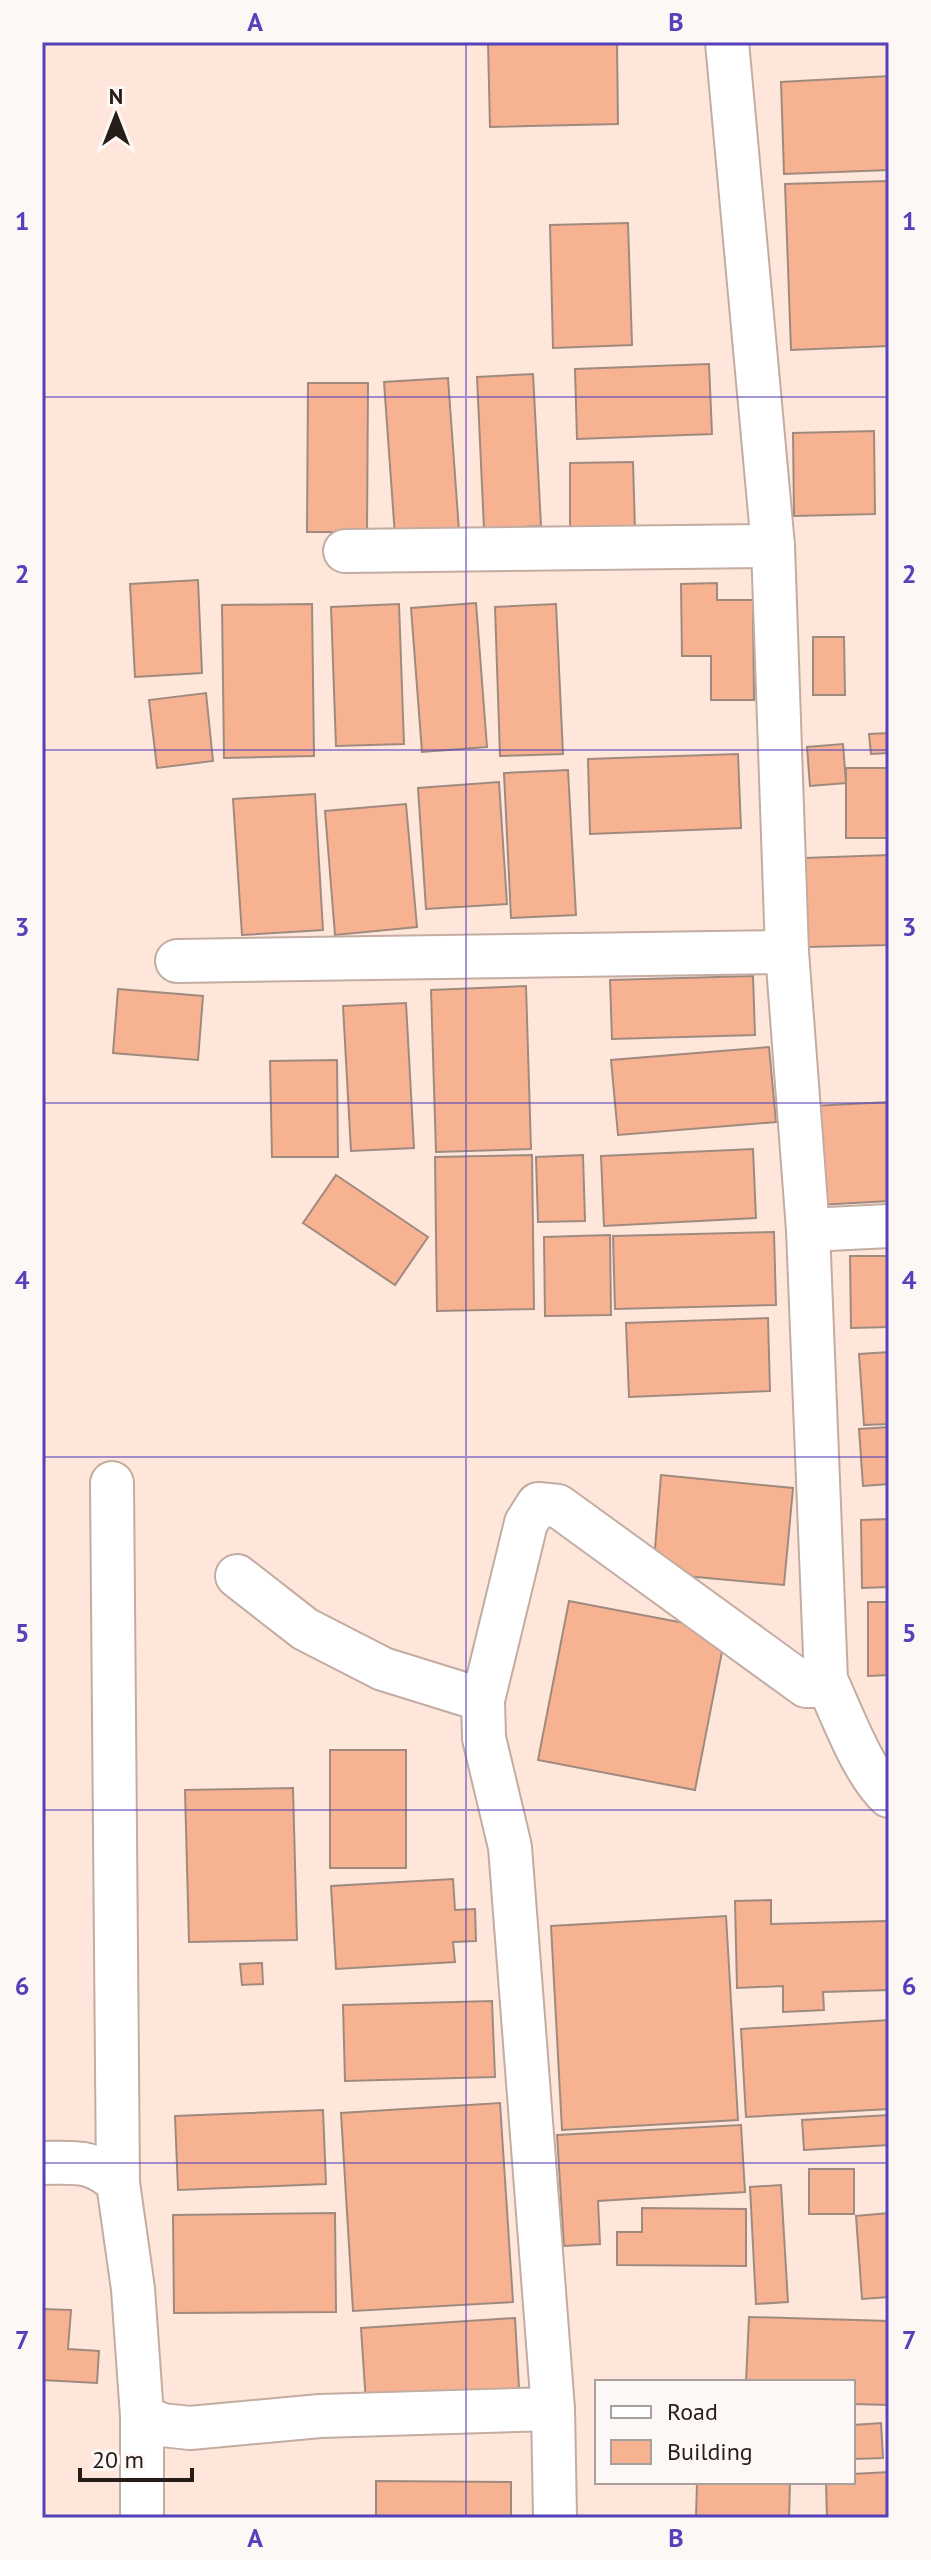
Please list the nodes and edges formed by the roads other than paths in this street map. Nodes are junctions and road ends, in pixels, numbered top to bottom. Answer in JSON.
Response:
{"nodes":[{"id":1,"x":727,"y":42,"type":"edge"},
{"id":2,"x":773,"y":546,"type":"junction"},
{"id":3,"x":345,"y":551,"type":"dead end"},
{"id":4,"x":787,"y":952,"type":"junction"},
{"id":5,"x":177,"y":961,"type":"dead end"},
{"id":6,"x":889,"y":1226,"type":"edge"},
{"id":7,"x":808,"y":1230,"type":"junction"},
{"id":8,"x":112,"y":1483,"type":"dead end"},
{"id":9,"x":237,"y":1576,"type":"dead end"},
{"id":10,"x":826,"y":1680,"type":"junction"},
{"id":11,"x":483,"y":1700,"type":"junction"},
{"id":12,"x":889,"y":1796,"type":"edge"},
{"id":13,"x":42,"y":2163,"type":"edge"},
{"id":14,"x":118,"y":2183,"type":"junction"},
{"id":15,"x":553,"y":2409,"type":"junction"},
{"id":16,"x":142,"y":2416,"type":"junction"},
{"id":17,"x":142,"y":2518,"type":"edge"},
{"id":18,"x":555,"y":2518,"type":"edge"}],
"edges":[{"from":1,"to":2,"type":"street"},
{"from":2,"to":3,"type":"street"},
{"from":2,"to":4,"type":"street"},
{"from":4,"to":5,"type":"street"},
{"from":4,"to":7,"type":"street"},
{"from":6,"to":7,"type":"street"},
{"from":7,"to":10,"type":"street"},
{"from":8,"to":14,"type":"street"},
{"from":9,"to":11,"type":"street"},
{"from":10,"to":11,"type":"street"},
{"from":10,"to":12,"type":"street"},
{"from":11,"to":15,"type":"street"},
{"from":13,"to":14,"type":"street"},
{"from":14,"to":16,"type":"street"},
{"from":15,"to":16,"type":"street"},
{"from":15,"to":18,"type":"street"},
{"from":16,"to":17,"type":"street"}]}
